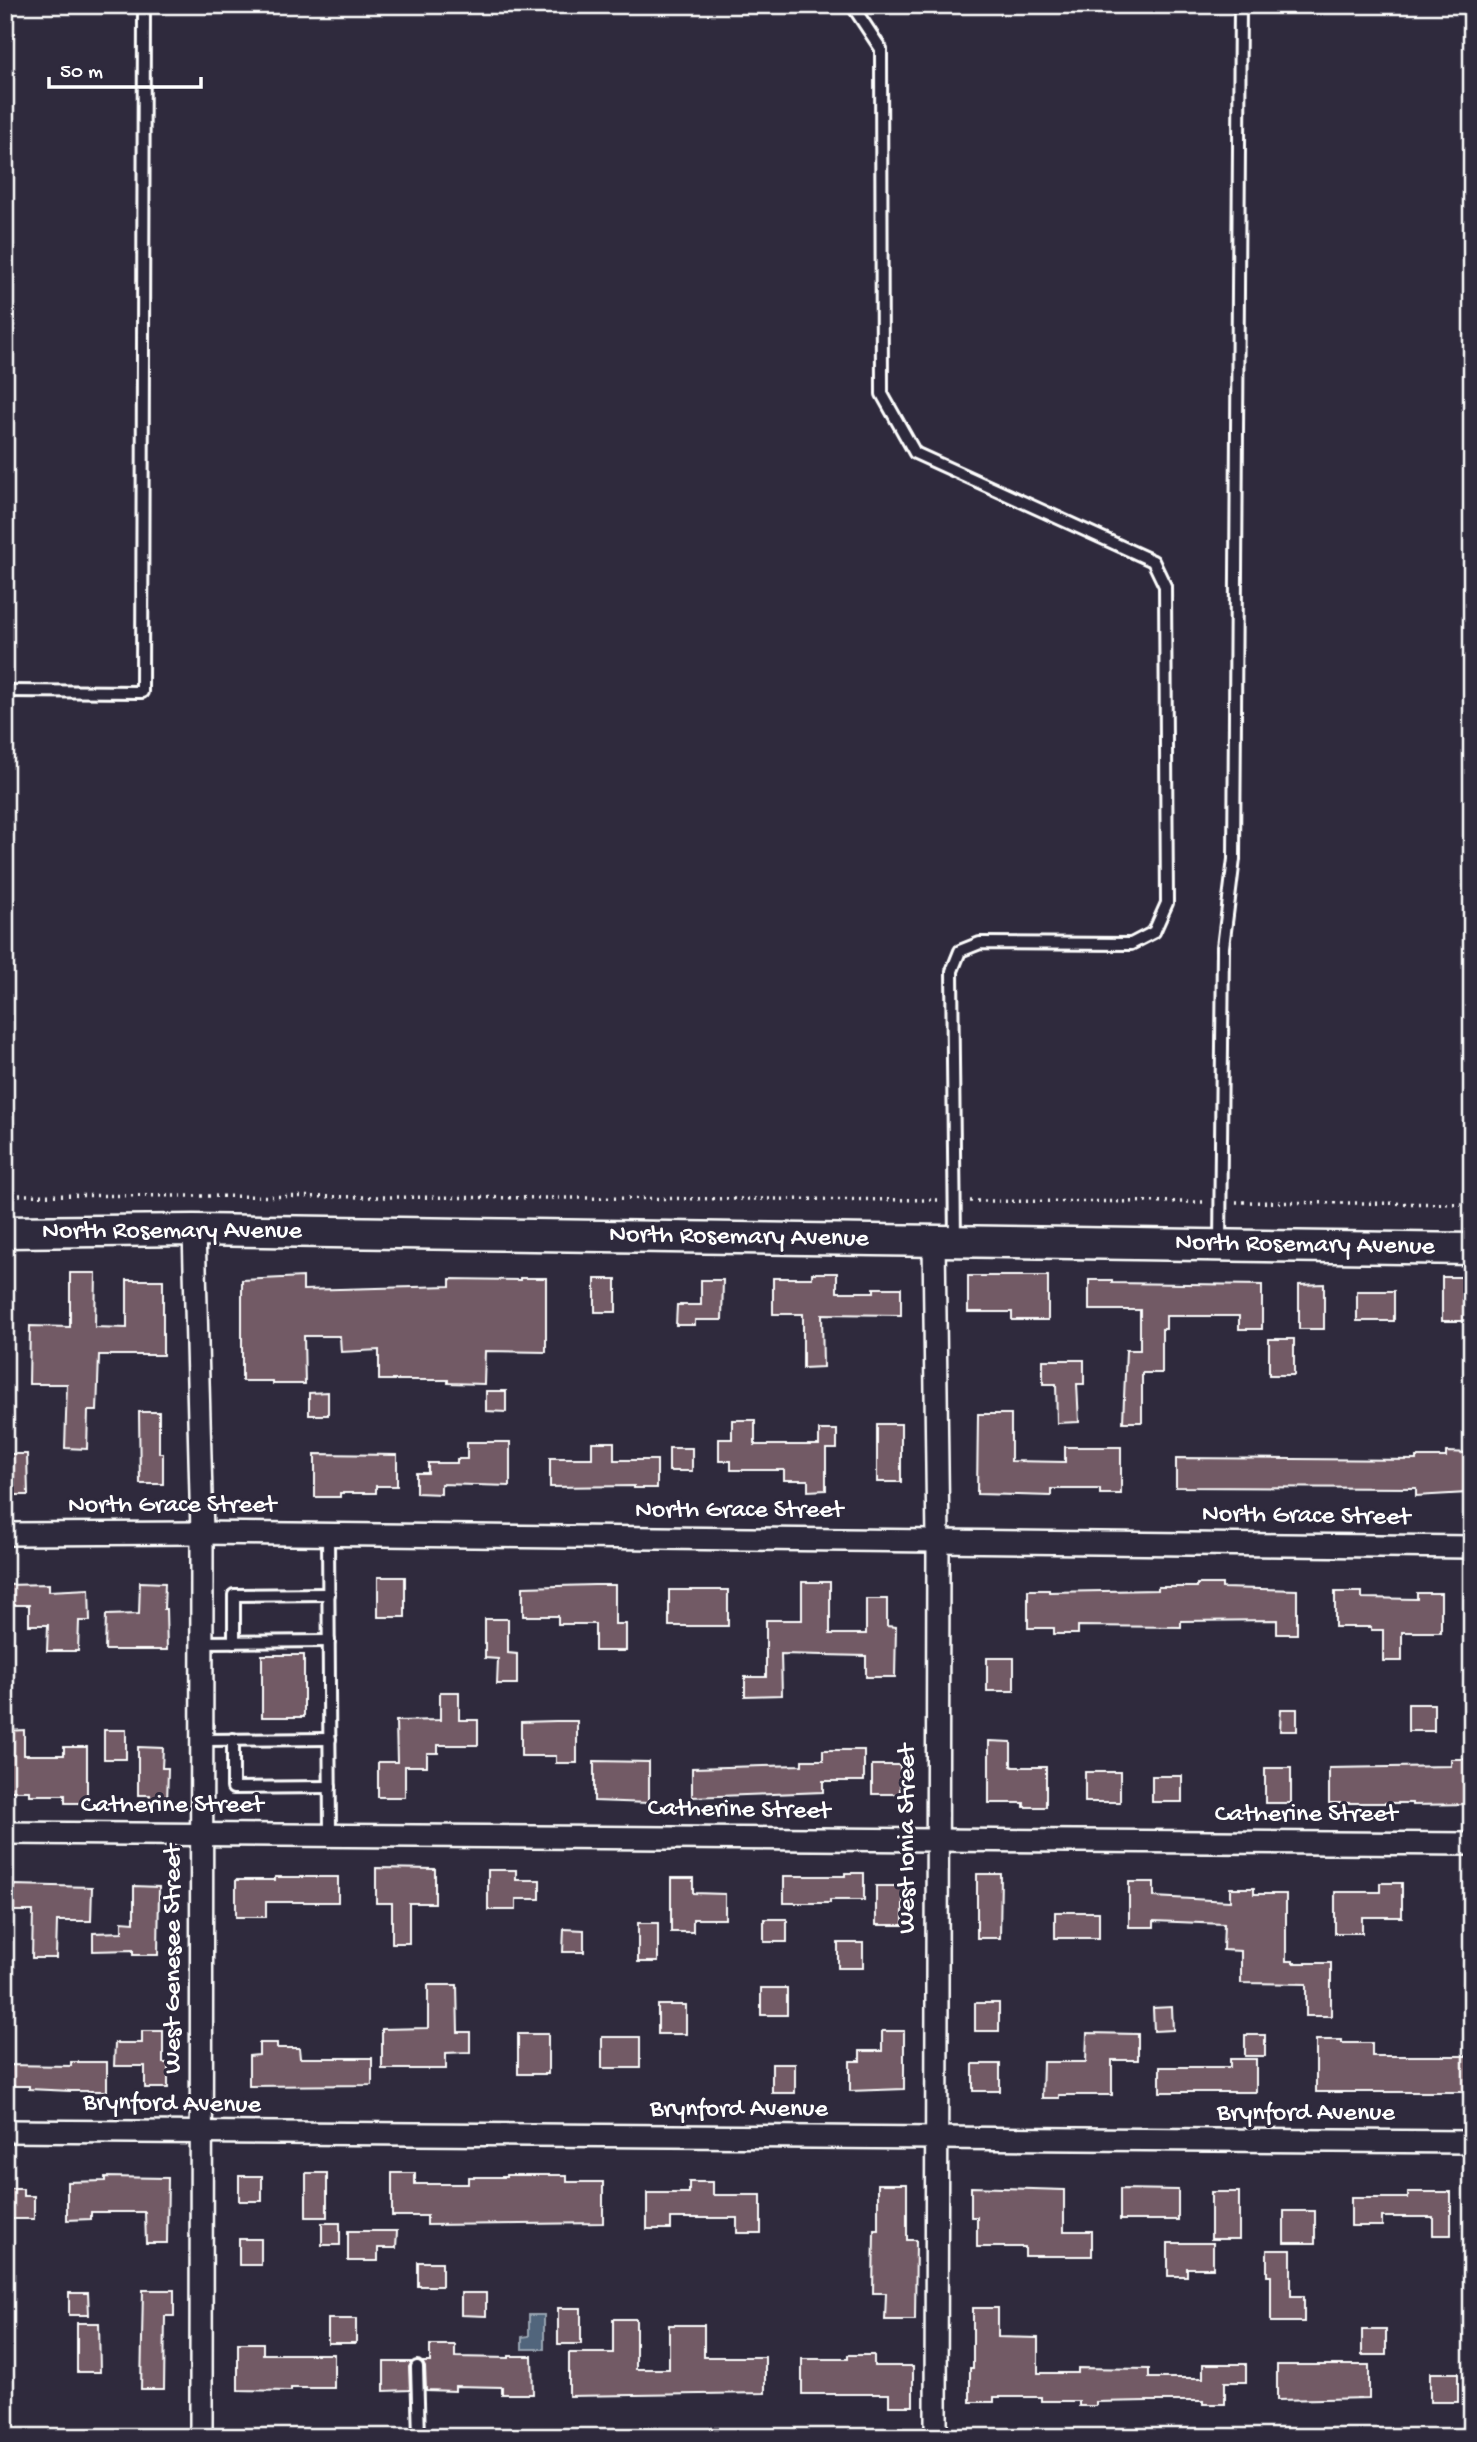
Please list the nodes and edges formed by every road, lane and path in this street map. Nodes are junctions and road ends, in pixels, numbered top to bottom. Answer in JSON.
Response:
{"nodes":[{"id":1,"x":144,"y":5,"type":"edge"},
{"id":2,"x":852,"y":5,"type":"edge"},
{"id":3,"x":1240,"y":5,"type":"edge"},
{"id":4,"x":5,"y":691,"type":"edge"},
{"id":5,"x":5,"y":1195,"type":"edge"},
{"id":6,"x":955,"y":1200,"type":"junction"},
{"id":7,"x":1221,"y":1202,"type":"junction"},
{"id":8,"x":1472,"y":1204,"type":"edge"},
{"id":9,"x":194,"y":1230,"type":"junction"},
{"id":10,"x":5,"y":1231,"type":"edge"},
{"id":11,"x":945,"y":1241,"type":"junction"},
{"id":12,"x":1220,"y":1244,"type":"junction"},
{"id":13,"x":1472,"y":1249,"type":"edge"},
{"id":14,"x":202,"y":1533,"type":"junction"},
{"id":15,"x":5,"y":1534,"type":"edge"},
{"id":16,"x":328,"y":1536,"type":"junction"},
{"id":17,"x":937,"y":1541,"type":"junction"},
{"id":18,"x":1472,"y":1547,"type":"edge"},
{"id":19,"x":329,"y":1594,"type":"junction"},
{"id":20,"x":202,"y":1642,"type":"junction"},
{"id":21,"x":234,"y":1642,"type":"junction"},
{"id":22,"x":329,"y":1642,"type":"junction"},
{"id":23,"x":233,"y":1739,"type":"junction"},
{"id":24,"x":330,"y":1739,"type":"junction"},
{"id":25,"x":202,"y":1740,"type":"junction"},
{"id":26,"x":330,"y":1787,"type":"junction"},
{"id":27,"x":5,"y":1833,"type":"edge"},
{"id":28,"x":330,"y":1834,"type":"junction"},
{"id":29,"x":202,"y":1835,"type":"junction"},
{"id":30,"x":936,"y":1841,"type":"junction"},
{"id":31,"x":1472,"y":1844,"type":"edge"},
{"id":32,"x":5,"y":2132,"type":"edge"},
{"id":33,"x":202,"y":2134,"type":"junction"},
{"id":34,"x":936,"y":2140,"type":"junction"},
{"id":35,"x":1472,"y":2143,"type":"edge"},
{"id":36,"x":418,"y":2367,"type":"dead end"},
{"id":37,"x":201,"y":2437,"type":"edge"},
{"id":38,"x":419,"y":2437,"type":"edge"},
{"id":39,"x":936,"y":2437,"type":"edge"}],
"edges":[{"from":1,"to":4,"type":"lane"},
{"from":2,"to":6,"type":"lane"},
{"from":3,"to":7,"type":"lane"},
{"from":5,"to":6,"type":"path"},
{"from":6,"to":7,"type":"path"},
{"from":6,"to":11,"type":"lane"},
{"from":7,"to":8,"type":"path"},
{"from":7,"to":12,"type":"lane"},
{"from":9,"to":10,"type":"street","name":"North Rosemary Avenue"},
{"from":9,"to":11,"type":"street","name":"North Rosemary Avenue"},
{"from":9,"to":14,"type":"street","name":"West Genesee Street"},
{"from":11,"to":12,"type":"street","name":"North Rosemary Avenue"},
{"from":11,"to":17,"type":"street","name":"West Ionia Street"},
{"from":12,"to":13,"type":"street","name":"North Rosemary Avenue"},
{"from":14,"to":15,"type":"street","name":"North Grace Street"},
{"from":14,"to":16,"type":"street","name":"North Grace Street"},
{"from":14,"to":20,"type":"street","name":"West Genesee Street"},
{"from":16,"to":17,"type":"street","name":"North Grace Street"},
{"from":16,"to":19,"type":"lane"},
{"from":17,"to":18,"type":"street","name":"North Grace Street"},
{"from":17,"to":30,"type":"street","name":"West Ionia Street"},
{"from":19,"to":21,"type":"lane"},
{"from":19,"to":22,"type":"lane"},
{"from":20,"to":21,"type":"lane"},
{"from":20,"to":25,"type":"street","name":"West Genesee Street"},
{"from":21,"to":22,"type":"lane"},
{"from":22,"to":24,"type":"lane"},
{"from":23,"to":24,"type":"lane"},
{"from":23,"to":25,"type":"lane"},
{"from":23,"to":26,"type":"lane"},
{"from":24,"to":26,"type":"lane"},
{"from":25,"to":29,"type":"street","name":"West Genesee Street"},
{"from":26,"to":28,"type":"lane"},
{"from":27,"to":29,"type":"street","name":"Catherine Street"},
{"from":28,"to":29,"type":"street","name":"Catherine Street"},
{"from":28,"to":30,"type":"street","name":"Catherine Street"},
{"from":29,"to":33,"type":"street","name":"West Genesee Street"},
{"from":30,"to":31,"type":"street","name":"Catherine Street"},
{"from":30,"to":34,"type":"street","name":"West Ionia Street"},
{"from":32,"to":33,"type":"street","name":"Brynford Avenue"},
{"from":33,"to":34,"type":"street","name":"Brynford Avenue"},
{"from":33,"to":37,"type":"street","name":"West Genesee Street"},
{"from":34,"to":35,"type":"street","name":"Brynford Avenue"},
{"from":34,"to":39,"type":"street","name":"West Ionia Street"},
{"from":36,"to":38,"type":"lane"}]}
